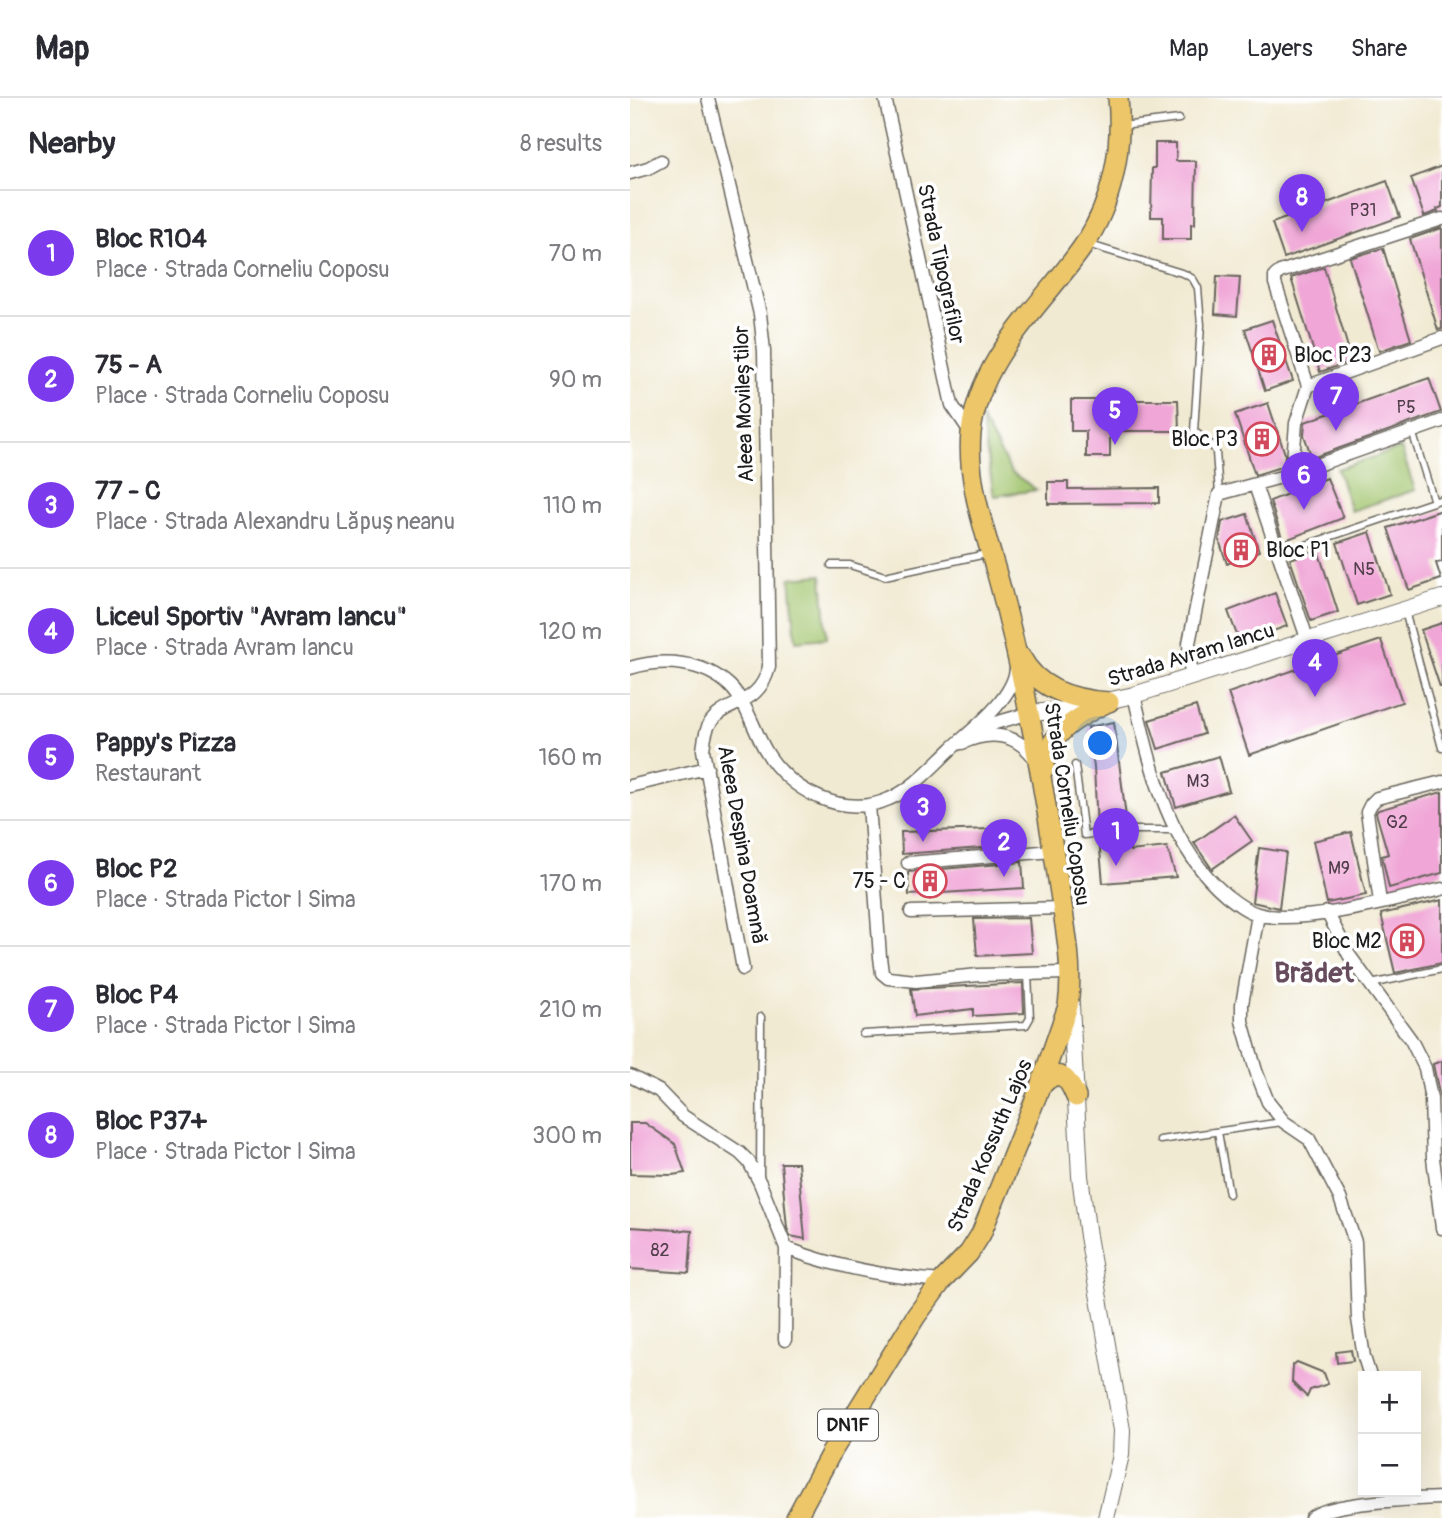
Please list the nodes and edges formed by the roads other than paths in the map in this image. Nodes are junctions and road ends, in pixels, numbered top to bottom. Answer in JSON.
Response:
{"nodes":[{"id":1,"x":708,"y":98,"type":"edge"},
{"id":2,"x":885,"y":98,"type":"edge"},
{"id":3,"x":1118,"y":98,"type":"edge"},
{"id":4,"x":1179,"y":119,"type":"dead end"},
{"id":5,"x":1121,"y":127,"type":"junction"},
{"id":6,"x":661,"y":161,"type":"dead end"},
{"id":7,"x":630,"y":173,"type":"edge"},
{"id":8,"x":1442,"y":219,"type":"edge"},
{"id":9,"x":1085,"y":244,"type":"junction"},
{"id":10,"x":1442,"y":338,"type":"edge"},
{"id":11,"x":1308,"y":386,"type":"junction"},
{"id":12,"x":1442,"y":421,"type":"edge"},
{"id":13,"x":1412,"y":431,"type":"junction"},
{"id":14,"x":971,"y":433,"type":"junction"},
{"id":15,"x":1292,"y":474,"type":"junction"},
{"id":16,"x":1255,"y":485,"type":"junction"},
{"id":17,"x":1219,"y":494,"type":"junction"},
{"id":18,"x":1442,"y":499,"type":"edge"},
{"id":19,"x":1434,"y":502,"type":"junction"},
{"id":20,"x":992,"y":553,"type":"junction"},
{"id":21,"x":1279,"y":554,"type":"junction"},
{"id":22,"x":831,"y":565,"type":"dead end"},
{"id":23,"x":1442,"y":598,"type":"edge"},
{"id":24,"x":1405,"y":610,"type":"junction"},
{"id":25,"x":1308,"y":641,"type":"junction"},
{"id":26,"x":1016,"y":646,"type":"junction"},
{"id":27,"x":630,"y":668,"type":"edge"},
{"id":28,"x":1191,"y":677,"type":"junction"},
{"id":29,"x":1134,"y":695,"type":"junction"},
{"id":30,"x":1108,"y":702,"type":"junction"},
{"id":31,"x":741,"y":703,"type":"junction"},
{"id":32,"x":1030,"y":713,"type":"junction"},
{"id":33,"x":952,"y":748,"type":"junction"},
{"id":34,"x":1442,"y":748,"type":"edge"},
{"id":35,"x":1074,"y":765,"type":"dead end"},
{"id":36,"x":707,"y":768,"type":"junction"},
{"id":37,"x":1043,"y":780,"type":"junction"},
{"id":38,"x":1442,"y":782,"type":"edge"},
{"id":39,"x":630,"y":786,"type":"edge"},
{"id":40,"x":869,"y":805,"type":"junction"},
{"id":41,"x":1176,"y":830,"type":"junction"},
{"id":42,"x":1053,"y":851,"type":"junction"},
{"id":43,"x":908,"y":863,"type":"dead end"},
{"id":44,"x":1442,"y":890,"type":"edge"},
{"id":45,"x":1380,"y":902,"type":"junction"},
{"id":46,"x":1062,"y":908,"type":"junction"},
{"id":47,"x":911,"y":912,"type":"dead end"},
{"id":48,"x":1327,"y":912,"type":"junction"},
{"id":49,"x":1258,"y":915,"type":"junction"},
{"id":50,"x":743,"y":969,"type":"dead end"},
{"id":51,"x":1442,"y":969,"type":"edge"},
{"id":52,"x":1028,"y":974,"type":"junction"},
{"id":53,"x":1070,"y":982,"type":"junction"},
{"id":54,"x":1371,"y":984,"type":"junction"},
{"id":55,"x":761,"y":1017,"type":"dead end"},
{"id":56,"x":863,"y":1034,"type":"dead end"},
{"id":57,"x":630,"y":1076,"type":"edge"},
{"id":58,"x":1040,"y":1087,"type":"junction"},
{"id":59,"x":1076,"y":1097,"type":"junction"},
{"id":60,"x":1284,"y":1122,"type":"junction"},
{"id":61,"x":1217,"y":1132,"type":"junction"},
{"id":62,"x":1160,"y":1140,"type":"dead end"},
{"id":63,"x":1437,"y":1157,"type":"edge"},
{"id":64,"x":760,"y":1182,"type":"junction"},
{"id":65,"x":1228,"y":1194,"type":"dead end"},
{"id":66,"x":1442,"y":1228,"type":"edge"},
{"id":67,"x":786,"y":1248,"type":"junction"},
{"id":68,"x":943,"y":1281,"type":"junction"},
{"id":69,"x":785,"y":1340,"type":"dead end"},
{"id":70,"x":1368,"y":1371,"type":"edge"},
{"id":71,"x":1386,"y":1497,"type":"edge"},
{"id":72,"x":1416,"y":1497,"type":"edge"},
{"id":73,"x":1442,"y":1498,"type":"edge"},
{"id":74,"x":796,"y":1518,"type":"edge"},
{"id":75,"x":1106,"y":1518,"type":"edge"},
{"id":76,"x":1311,"y":1518,"type":"edge"}],
"edges":[{"from":1,"to":31,"type":"street","name":"Aleea Movileștilor"},
{"from":2,"to":14,"type":"street","name":"Strada Tipografilor"},
{"from":3,"to":5,"type":"main road","name":"Strada Corneliu Coposu"},
{"from":4,"to":5,"type":"lane"},
{"from":5,"to":9,"type":"main road","name":"Strada Corneliu Coposu"},
{"from":6,"to":7,"type":"street"},
{"from":8,"to":11,"type":"street"},
{"from":9,"to":14,"type":"main road","name":"Strada Corneliu Coposu"},
{"from":9,"to":17,"type":"lane"},
{"from":10,"to":11,"type":"street"},
{"from":11,"to":15,"type":"street"},
{"from":12,"to":13,"type":"street"},
{"from":13,"to":15,"type":"street"},
{"from":13,"to":19,"type":"lane"},
{"from":14,"to":20,"type":"main road","name":"Strada Corneliu Coposu"},
{"from":15,"to":16,"type":"street"},
{"from":16,"to":17,"type":"street"},
{"from":16,"to":21,"type":"street"},
{"from":17,"to":28,"type":"street"},
{"from":18,"to":19,"type":"lane"},
{"from":19,"to":21,"type":"lane"},
{"from":20,"to":22,"type":"lane"},
{"from":20,"to":26,"type":"main road","name":"Strada Corneliu Coposu"},
{"from":21,"to":25,"type":"street"},
{"from":23,"to":24,"type":"street","name":"Strada Avram Iancu"},
{"from":24,"to":25,"type":"street","name":"Strada Avram Iancu"},
{"from":24,"to":34,"type":"lane"},
{"from":25,"to":28,"type":"street","name":"Strada Avram Iancu"},
{"from":26,"to":30,"type":"main road"},
{"from":26,"to":32,"type":"main road","name":"Strada Corneliu Coposu"},
{"from":26,"to":33,"type":"street"},
{"from":27,"to":31,"type":"street"},
{"from":28,"to":29,"type":"street","name":"Strada Avram Iancu"},
{"from":29,"to":30,"type":"street","name":"Strada Avram Iancu"},
{"from":29,"to":41,"type":"street"},
{"from":30,"to":32,"type":"street","name":"Strada Avram Iancu"},
{"from":30,"to":37,"type":"main road"},
{"from":31,"to":36,"type":"street","name":"Aleea Despina Doamnă"},
{"from":31,"to":40,"type":"street"},
{"from":32,"to":33,"type":"street"},
{"from":32,"to":37,"type":"main road","name":"Strada Corneliu Coposu"},
{"from":33,"to":37,"type":"street"},
{"from":33,"to":40,"type":"street"},
{"from":35,"to":41,"type":"lane"},
{"from":36,"to":39,"type":"street"},
{"from":36,"to":50,"type":"street","name":"Aleea Despina Doamnă"},
{"from":37,"to":42,"type":"main road","name":"Strada Corneliu Coposu"},
{"from":38,"to":45,"type":"street"},
{"from":40,"to":52,"type":"street"},
{"from":41,"to":49,"type":"street"},
{"from":42,"to":43,"type":"street"},
{"from":42,"to":46,"type":"main road","name":"Strada Corneliu Coposu"},
{"from":44,"to":45,"type":"street"},
{"from":45,"to":48,"type":"street"},
{"from":46,"to":47,"type":"street"},
{"from":46,"to":53,"type":"main road","name":"Strada Corneliu Coposu"},
{"from":48,"to":49,"type":"street"},
{"from":48,"to":54,"type":"street"},
{"from":49,"to":60,"type":"street"},
{"from":51,"to":54,"type":"lane"},
{"from":52,"to":53,"type":"street"},
{"from":52,"to":56,"type":"lane"},
{"from":53,"to":58,"type":"main road","name":"Strada Kossuth Lajos"},
{"from":53,"to":59,"type":"street","name":"Strada Corneliu Coposu"},
{"from":54,"to":63,"type":"street"},
{"from":55,"to":64,"type":"lane"},
{"from":57,"to":64,"type":"street"},
{"from":58,"to":59,"type":"main road"},
{"from":58,"to":68,"type":"main road","name":"Strada Kossuth Lajos"},
{"from":59,"to":75,"type":"street","name":"Strada Corneliu Coposu"},
{"from":60,"to":61,"type":"lane"},
{"from":60,"to":70,"type":"street"},
{"from":61,"to":62,"type":"lane"},
{"from":61,"to":65,"type":"lane"},
{"from":63,"to":66,"type":"street"},
{"from":64,"to":67,"type":"street"},
{"from":67,"to":68,"type":"street"},
{"from":67,"to":69,"type":"street"},
{"from":68,"to":74,"type":"main road","name":"Strada Kossuth Lajos","number":"DN1F"},
{"from":71,"to":76,"type":"street"},
{"from":72,"to":73,"type":"street"}]}
